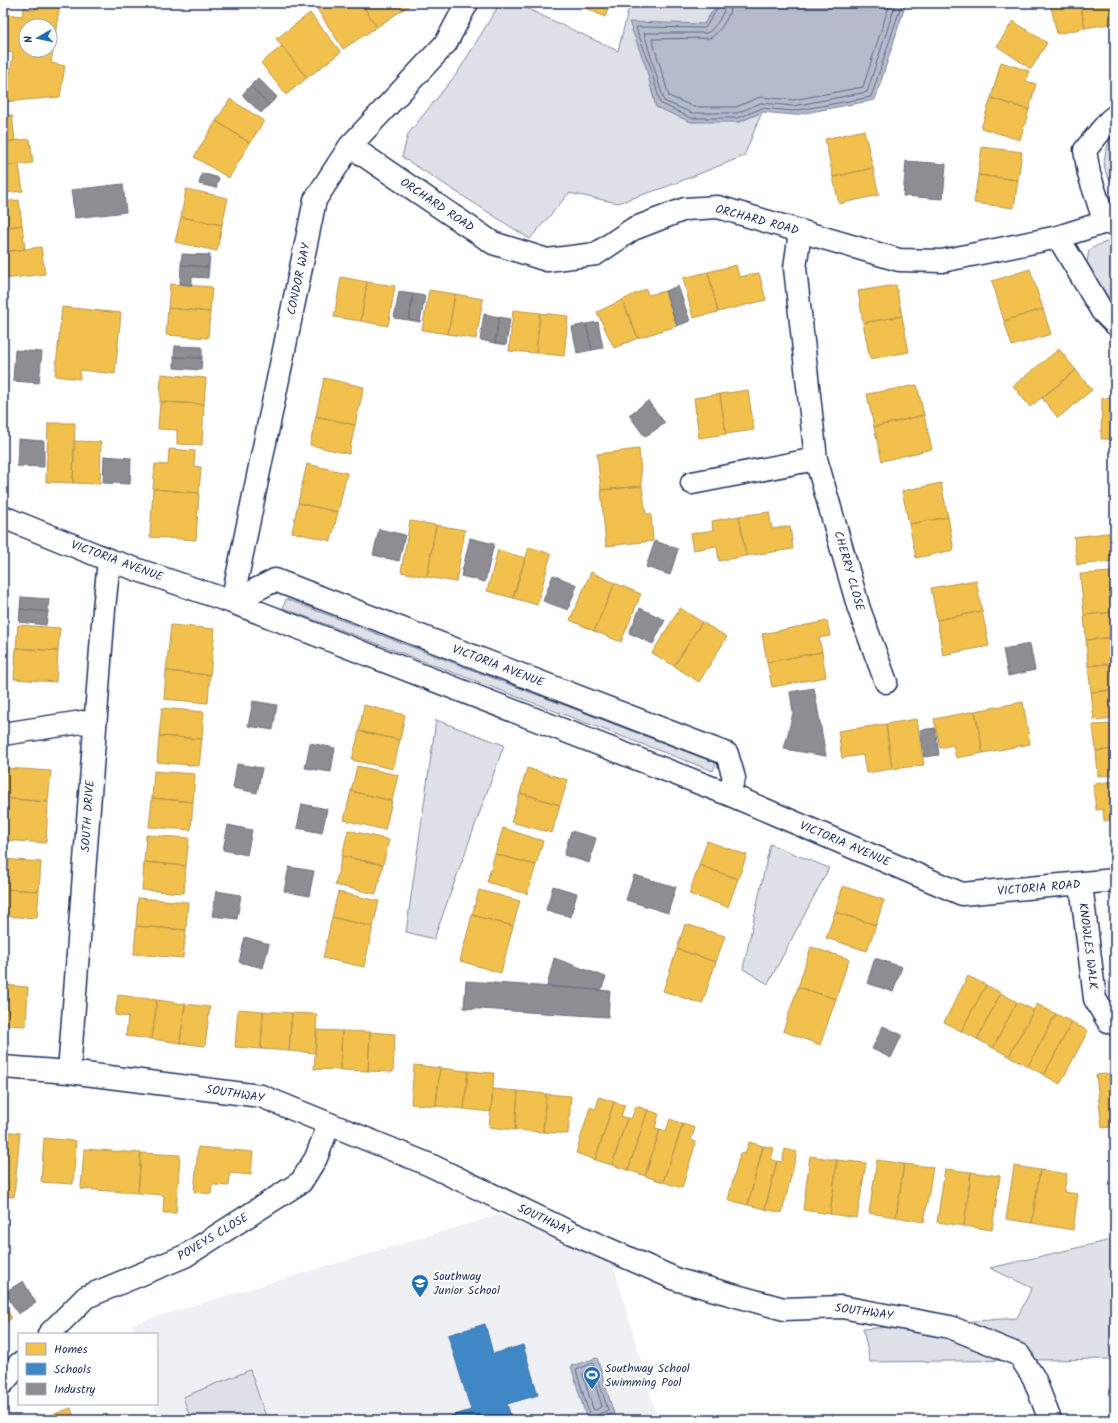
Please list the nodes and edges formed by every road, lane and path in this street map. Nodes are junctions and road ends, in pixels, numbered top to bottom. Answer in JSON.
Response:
{"nodes":[{"id":1,"x":467,"y":3,"type":"edge"},
{"id":2,"x":1115,"y":116,"type":"edge"},
{"id":3,"x":350,"y":146,"type":"junction"},
{"id":4,"x":1110,"y":221,"type":"edge"},
{"id":5,"x":800,"y":232,"type":"junction"},
{"id":6,"x":1058,"y":237,"type":"junction"},
{"id":7,"x":1115,"y":324,"type":"edge"},
{"id":8,"x":816,"y":459,"type":"junction"},
{"id":9,"x":692,"y":483,"type":"dead end"},
{"id":10,"x":3,"y":517,"type":"edge"},
{"id":11,"x":109,"y":560,"type":"junction"},
{"id":12,"x":232,"y":602,"type":"junction"},
{"id":13,"x":886,"y":682,"type":"dead end"},
{"id":14,"x":95,"y":724,"type":"junction"},
{"id":15,"x":3,"y":734,"type":"edge"},
{"id":16,"x":728,"y":794,"type":"junction"},
{"id":17,"x":1115,"y":880,"type":"edge"},
{"id":18,"x":1081,"y":884,"type":"junction"},
{"id":19,"x":962,"y":894,"type":"joint"},
{"id":20,"x":1115,"y":1024,"type":"edge"},
{"id":21,"x":3,"y":1067,"type":"edge"},
{"id":22,"x":69,"y":1072,"type":"junction"},
{"id":23,"x":329,"y":1124,"type":"junction"},
{"id":24,"x":50,"y":1333,"type":"edge"},
{"id":25,"x":18,"y":1365,"type":"edge"},
{"id":26,"x":3,"y":1383,"type":"edge"},
{"id":27,"x":1050,"y":1420,"type":"edge"}],
"edges":[{"from":1,"to":3,"type":"street","name":"CONDOR WAY"},
{"from":2,"to":4,"type":"street","name":"ORCHARD ROAD"},
{"from":3,"to":5,"type":"street","name":"ORCHARD ROAD"},
{"from":3,"to":12,"type":"street","name":"CONDOR WAY"},
{"from":4,"to":6,"type":"street","name":"ORCHARD ROAD"},
{"from":5,"to":6,"type":"street","name":"ORCHARD ROAD"},
{"from":5,"to":8,"type":"street","name":"CHERRY CLOSE"},
{"from":6,"to":7,"type":"street"},
{"from":8,"to":9,"type":"street"},
{"from":8,"to":13,"type":"street","name":"CHERRY CLOSE"},
{"from":10,"to":11,"type":"street","name":"VICTORIA AVENUE"},
{"from":11,"to":12,"type":"street","name":"VICTORIA AVENUE"},
{"from":11,"to":14,"type":"street","name":"SOUTH DRIVE"},
{"from":12,"to":16,"type":"street","name":"VICTORIA AVENUE"},
{"from":12,"to":16,"type":"street","name":"VICTORIA AVENUE"},
{"from":14,"to":15,"type":"street"},
{"from":14,"to":22,"type":"street","name":"SOUTH DRIVE"},
{"from":16,"to":19,"type":"street","name":"VICTORIA AVENUE"},
{"from":17,"to":18,"type":"street","name":"VICTORIA ROAD"},
{"from":18,"to":19,"type":"street","name":"VICTORIA ROAD"},
{"from":18,"to":20,"type":"street","name":"KNOWLES WALK"},
{"from":21,"to":22,"type":"street","name":"SOUTHWAY"},
{"from":22,"to":23,"type":"street","name":"SOUTHWAY"},
{"from":23,"to":24,"type":"street","name":"POVEYS CLOSE"},
{"from":23,"to":27,"type":"street","name":"SOUTHWAY"},
{"from":25,"to":26,"type":"street"}]}
